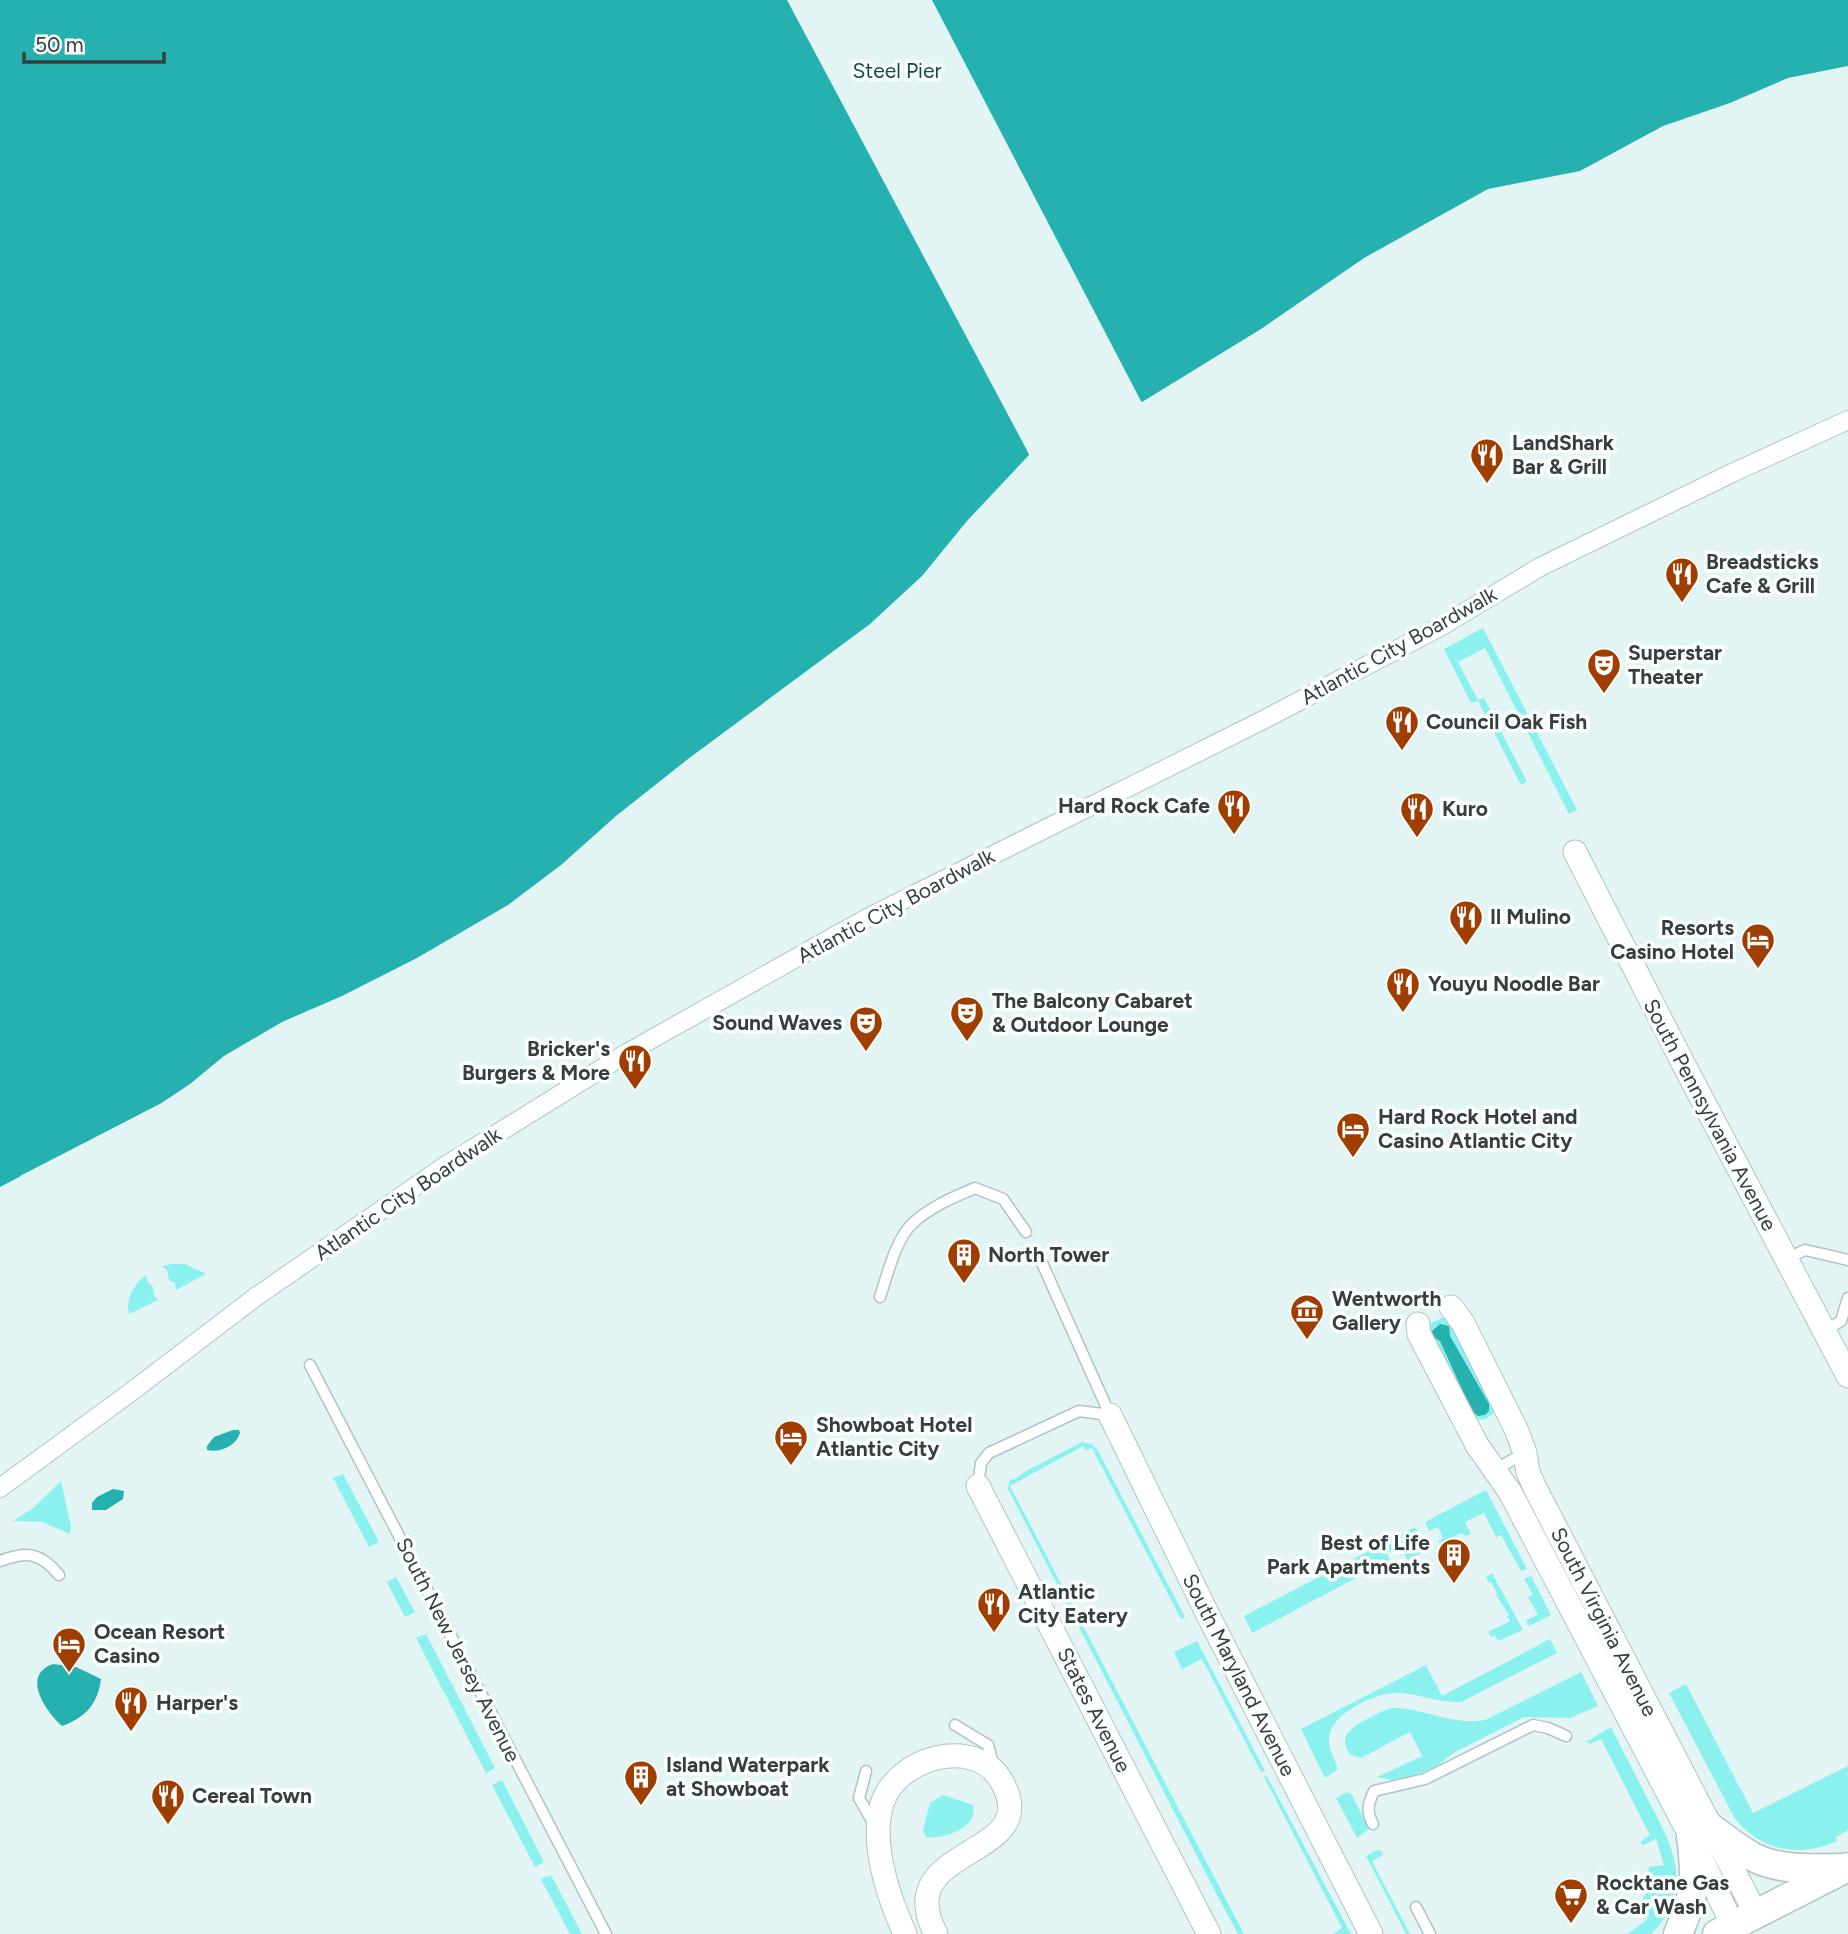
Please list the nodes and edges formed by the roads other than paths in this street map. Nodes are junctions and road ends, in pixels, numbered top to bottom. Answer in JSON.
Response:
{"nodes":[{"id":1,"x":1848,"y":420,"type":"edge"},
{"id":2,"x":1575,"y":852,"type":"dead end"},
{"id":3,"x":1026,"y":1232,"type":"dead end"},
{"id":4,"x":1786,"y":1259,"type":"junction"},
{"id":5,"x":1848,"y":1260,"type":"edge"},
{"id":6,"x":1042,"y":1263,"type":"dead end"},
{"id":7,"x":880,"y":1297,"type":"dead end"},
{"id":8,"x":1848,"y":1298,"type":"edge"},
{"id":9,"x":1451,"y":1307,"type":"dead end"},
{"id":10,"x":1418,"y":1324,"type":"dead end"},
{"id":11,"x":1824,"y":1331,"type":"junction"},
{"id":12,"x":310,"y":1365,"type":"dead end"},
{"id":13,"x":1848,"y":1377,"type":"edge"},
{"id":14,"x":1110,"y":1415,"type":"junction"},
{"id":15,"x":1525,"y":1454,"type":"junction"},
{"id":16,"x":1494,"y":1470,"type":"junction"},
{"id":17,"x":978,"y":1486,"type":"joint"},
{"id":18,"x":0,"y":1488,"type":"edge"},
{"id":19,"x":0,"y":1561,"type":"edge"},
{"id":20,"x":59,"y":1575,"type":"dead end"},
{"id":21,"x":1637,"y":1685,"type":"junction"},
{"id":22,"x":1620,"y":1703,"type":"junction"},
{"id":23,"x":955,"y":1725,"type":"dead end"},
{"id":24,"x":1566,"y":1736,"type":"dead end"},
{"id":25,"x":994,"y":1770,"type":"junction"},
{"id":26,"x":866,"y":1771,"type":"dead end"},
{"id":27,"x":1373,"y":1824,"type":"dead end"},
{"id":28,"x":1701,"y":1833,"type":"junction"},
{"id":29,"x":880,"y":1834,"type":"junction"},
{"id":30,"x":1846,"y":1867,"type":"edge"},
{"id":31,"x":1416,"y":1907,"type":"dead end"},
{"id":32,"x":1742,"y":1928,"type":"edge"},
{"id":33,"x":606,"y":1934,"type":"edge"},
{"id":34,"x":905,"y":1934,"type":"edge"},
{"id":35,"x":936,"y":1934,"type":"edge"},
{"id":36,"x":1209,"y":1934,"type":"edge"},
{"id":37,"x":1371,"y":1934,"type":"edge"},
{"id":38,"x":1430,"y":1934,"type":"edge"},
{"id":39,"x":1678,"y":1934,"type":"edge"}],
"edges":[{"from":1,"to":18,"type":"street","name":"Atlantic City Boardwalk"},
{"from":2,"to":4,"type":"street","name":"South Pennsylvania Avenue"},
{"from":3,"to":7,"type":"lane"},
{"from":4,"to":5,"type":"lane"},
{"from":4,"to":11,"type":"street","name":"South Pennsylvania Avenue"},
{"from":6,"to":14,"type":"lane"},
{"from":8,"to":11,"type":"lane"},
{"from":9,"to":15,"type":"street","name":"South Virginia Avenue"},
{"from":10,"to":16,"type":"street","name":"South Virginia Avenue"},
{"from":11,"to":13,"type":"street","name":"South Pennsylvania Avenue"},
{"from":12,"to":33,"type":"lane","name":"South New Jersey Avenue"},
{"from":14,"to":17,"type":"lane"},
{"from":14,"to":37,"type":"street","name":"South Maryland Avenue"},
{"from":15,"to":16,"type":"lane"},
{"from":15,"to":21,"type":"street","name":"South Virginia Avenue"},
{"from":16,"to":22,"type":"street","name":"South Virginia Avenue"},
{"from":17,"to":36,"type":"street","name":"States Avenue"},
{"from":19,"to":20,"type":"lane"},
{"from":21,"to":22,"type":"lane"},
{"from":21,"to":28,"type":"street","name":"South Virginia Avenue"},
{"from":22,"to":28,"type":"street","name":"South Virginia Avenue"},
{"from":23,"to":25,"type":"lane"},
{"from":24,"to":27,"type":"lane"},
{"from":25,"to":29,"type":"street"},
{"from":25,"to":35,"type":"street"},
{"from":26,"to":29,"type":"lane"},
{"from":28,"to":30,"type":"street"},
{"from":28,"to":32,"type":"street","name":"South Virginia Avenue"},
{"from":28,"to":39,"type":"street"},
{"from":29,"to":34,"type":"street"},
{"from":30,"to":32,"type":"street"},
{"from":31,"to":38,"type":"lane"}]}
